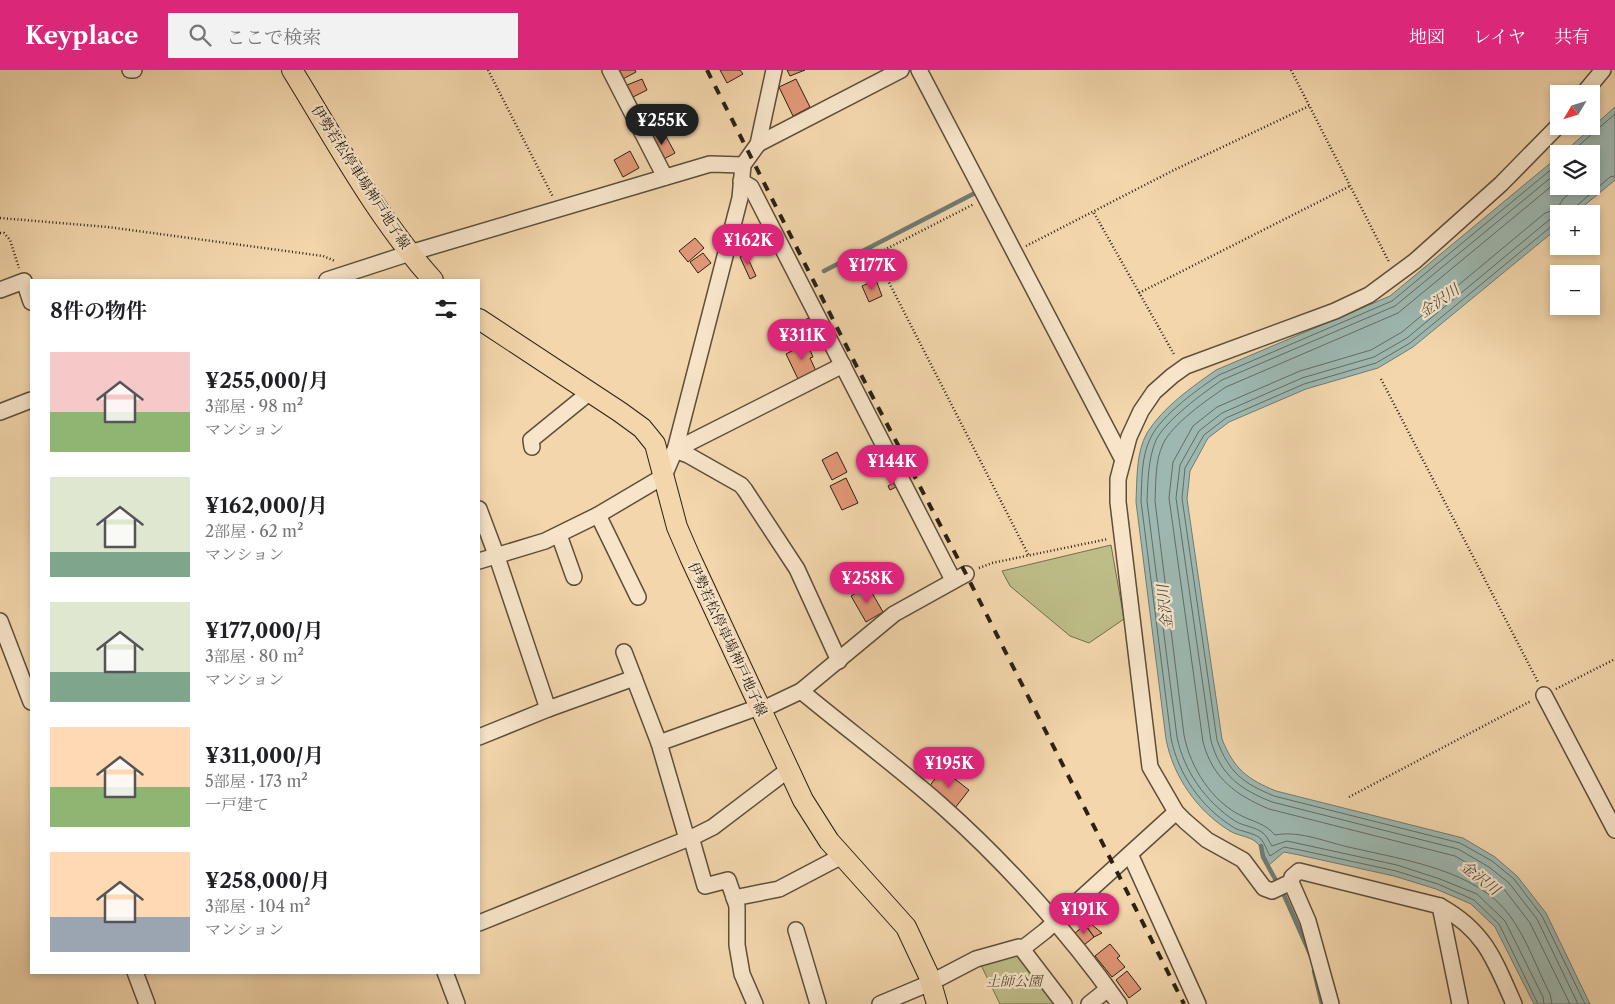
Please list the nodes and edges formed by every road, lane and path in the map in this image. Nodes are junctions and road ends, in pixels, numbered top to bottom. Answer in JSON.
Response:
{"nodes":[{"id":1,"x":130,"y":70,"type":"edge"},
{"id":2,"x":134,"y":70,"type":"edge"},
{"id":3,"x":292,"y":70,"type":"edge"},
{"id":4,"x":488,"y":70,"type":"edge"},
{"id":5,"x":610,"y":70,"type":"edge"},
{"id":6,"x":774,"y":70,"type":"edge"},
{"id":7,"x":901,"y":70,"type":"edge"},
{"id":8,"x":919,"y":70,"type":"edge"},
{"id":9,"x":1291,"y":70,"type":"edge"},
{"id":10,"x":1603,"y":70,"type":"edge"},
{"id":11,"x":1589,"y":85,"type":"edge"},
{"id":12,"x":1309,"y":106,"type":"junction"},
{"id":13,"x":1550,"y":135,"type":"edge"},
{"id":14,"x":758,"y":144,"type":"junction"},
{"id":15,"x":743,"y":165,"type":"junction"},
{"id":16,"x":665,"y":177,"type":"junction"},
{"id":17,"x":741,"y":181,"type":"junction"},
{"id":18,"x":1350,"y":186,"type":"junction"},
{"id":19,"x":986,"y":198,"type":"junction"},
{"id":20,"x":559,"y":209,"type":"junction"},
{"id":21,"x":1094,"y":212,"type":"junction"},
{"id":22,"x":0,"y":218,"type":"edge"},
{"id":23,"x":0,"y":233,"type":"edge"},
{"id":24,"x":1014,"y":252,"type":"junction"},
{"id":25,"x":410,"y":253,"type":"junction"},
{"id":26,"x":876,"y":254,"type":"junction"},
{"id":27,"x":853,"y":266,"type":"dead end"},
{"id":28,"x":356,"y":269,"type":"junction"},
{"id":29,"x":1396,"y":277,"type":"junction"},
{"id":30,"x":330,"y":279,"type":"edge"},
{"id":31,"x":432,"y":279,"type":"edge"},
{"id":32,"x":24,"y":281,"type":"junction"},
{"id":33,"x":0,"y":290,"type":"edge"},
{"id":34,"x":1139,"y":293,"type":"junction"},
{"id":35,"x":30,"y":299,"type":"edge"},
{"id":36,"x":480,"y":320,"type":"edge"},
{"id":37,"x":843,"y":365,"type":"junction"},
{"id":38,"x":1182,"y":369,"type":"junction"},
{"id":39,"x":1381,"y":379,"type":"dead end"},
{"id":40,"x":590,"y":392,"type":"junction"},
{"id":41,"x":30,"y":400,"type":"edge"},
{"id":42,"x":0,"y":412,"type":"edge"},
{"id":43,"x":532,"y":447,"type":"dead end"},
{"id":44,"x":675,"y":450,"type":"junction"},
{"id":45,"x":1122,"y":458,"type":"junction"},
{"id":46,"x":664,"y":476,"type":"junction"},
{"id":47,"x":480,"y":512,"type":"edge"},
{"id":48,"x":598,"y":515,"type":"junction"},
{"id":49,"x":559,"y":535,"type":"junction"},
{"id":50,"x":1122,"y":536,"type":"junction"},
{"id":51,"x":1029,"y":556,"type":"junction"},
{"id":52,"x":497,"y":557,"type":"junction"},
{"id":53,"x":480,"y":561,"type":"edge"},
{"id":54,"x":574,"y":576,"type":"dead end"},
{"id":55,"x":960,"y":577,"type":"junction"},
{"id":56,"x":638,"y":598,"type":"dead end"},
{"id":57,"x":0,"y":621,"type":"edge"},
{"id":58,"x":624,"y":652,"type":"dead end"},
{"id":59,"x":1615,"y":659,"type":"edge"},
{"id":60,"x":839,"y":661,"type":"junction"},
{"id":61,"x":634,"y":678,"type":"junction"},
{"id":62,"x":801,"y":691,"type":"junction"},
{"id":63,"x":1544,"y":695,"type":"junction"},
{"id":64,"x":30,"y":699,"type":"edge"},
{"id":65,"x":548,"y":709,"type":"junction"},
{"id":66,"x":760,"y":709,"type":"junction"},
{"id":67,"x":480,"y":737,"type":"edge"},
{"id":68,"x":659,"y":744,"type":"junction"},
{"id":69,"x":788,"y":770,"type":"junction"},
{"id":70,"x":1349,"y":797,"type":"dead end"},
{"id":71,"x":1176,"y":812,"type":"junction"},
{"id":72,"x":1615,"y":830,"type":"edge"},
{"id":73,"x":689,"y":838,"type":"junction"},
{"id":74,"x":1130,"y":854,"type":"junction"},
{"id":75,"x":842,"y":856,"type":"junction"},
{"id":76,"x":1284,"y":886,"type":"junction"},
{"id":77,"x":734,"y":898,"type":"junction"},
{"id":78,"x":1440,"y":906,"type":"junction"},
{"id":79,"x":1055,"y":922,"type":"junction"},
{"id":80,"x":480,"y":923,"type":"edge"},
{"id":81,"x":796,"y":930,"type":"dead end"},
{"id":82,"x":1022,"y":949,"type":"junction"},
{"id":83,"x":136,"y":974,"type":"edge"},
{"id":84,"x":446,"y":974,"type":"edge"},
{"id":85,"x":930,"y":982,"type":"junction"},
{"id":86,"x":1108,"y":988,"type":"junction"},
{"id":87,"x":147,"y":1004,"type":"edge"},
{"id":88,"x":457,"y":1004,"type":"edge"},
{"id":89,"x":755,"y":1004,"type":"edge"},
{"id":90,"x":818,"y":1004,"type":"edge"},
{"id":91,"x":880,"y":1004,"type":"edge"},
{"id":92,"x":937,"y":1004,"type":"edge"},
{"id":93,"x":1064,"y":1004,"type":"edge"},
{"id":94,"x":1088,"y":1004,"type":"edge"},
{"id":95,"x":1119,"y":1004,"type":"edge"},
{"id":96,"x":1198,"y":1004,"type":"edge"},
{"id":97,"x":1331,"y":1004,"type":"edge"},
{"id":98,"x":1460,"y":1004,"type":"edge"},
{"id":99,"x":1514,"y":1004,"type":"edge"}],
"edges":[{"from":1,"to":2,"type":"street"},
{"from":3,"to":25,"type":"main road","name":"伊勢若松停車場神戸地子線"},
{"from":4,"to":20,"type":"path"},
{"from":5,"to":16,"type":"street"},
{"from":6,"to":14,"type":"street"},
{"from":7,"to":14,"type":"street"},
{"from":8,"to":19,"type":"street"},
{"from":9,"to":12,"type":"path"},
{"from":10,"to":11,"type":"street"},
{"from":12,"to":18,"type":"path"},
{"from":12,"to":21,"type":"path"},
{"from":13,"to":29,"type":"street"},
{"from":14,"to":15,"type":"street"},
{"from":15,"to":16,"type":"street"},
{"from":15,"to":17,"type":"street"},
{"from":16,"to":20,"type":"street"},
{"from":17,"to":37,"type":"street"},
{"from":17,"to":44,"type":"street"},
{"from":18,"to":29,"type":"path"},
{"from":18,"to":34,"type":"path"},
{"from":19,"to":24,"type":"street"},
{"from":19,"to":26,"type":"path"},
{"from":20,"to":25,"type":"street"},
{"from":21,"to":24,"type":"path"},
{"from":21,"to":34,"type":"path"},
{"from":22,"to":28,"type":"path"},
{"from":23,"to":32,"type":"path"},
{"from":24,"to":45,"type":"street"},
{"from":25,"to":28,"type":"street"},
{"from":25,"to":31,"type":"main road","name":"伊勢若松停車場神戸地子線"},
{"from":26,"to":27,"type":"path"},
{"from":26,"to":51,"type":"path"},
{"from":28,"to":30,"type":"street"},
{"from":29,"to":38,"type":"street"},
{"from":32,"to":33,"type":"street"},
{"from":32,"to":35,"type":"street"},
{"from":34,"to":38,"type":"path"},
{"from":36,"to":40,"type":"main road","name":"伊勢若松停車場神戸地子線"},
{"from":37,"to":44,"type":"street"},
{"from":37,"to":55,"type":"street"},
{"from":38,"to":45,"type":"street"},
{"from":39,"to":63,"type":"path"},
{"from":40,"to":43,"type":"street"},
{"from":40,"to":46,"type":"main road","name":"伊勢若松停車場神戸地子線"},
{"from":41,"to":42,"type":"street"},
{"from":44,"to":46,"type":"street"},
{"from":44,"to":60,"type":"street"},
{"from":45,"to":50,"type":"street"},
{"from":46,"to":48,"type":"street"},
{"from":46,"to":66,"type":"main road","name":"伊勢若松停車場神戸地子線"},
{"from":47,"to":52,"type":"street"},
{"from":48,"to":49,"type":"street"},
{"from":48,"to":56,"type":"street"},
{"from":49,"to":52,"type":"street"},
{"from":49,"to":54,"type":"street"},
{"from":50,"to":51,"type":"path"},
{"from":50,"to":71,"type":"street"},
{"from":51,"to":55,"type":"path"},
{"from":52,"to":53,"type":"street"},
{"from":52,"to":65,"type":"street"},
{"from":55,"to":60,"type":"street"},
{"from":57,"to":64,"type":"street"},
{"from":58,"to":61,"type":"street"},
{"from":59,"to":63,"type":"path"},
{"from":60,"to":62,"type":"street"},
{"from":61,"to":65,"type":"street"},
{"from":61,"to":68,"type":"street"},
{"from":62,"to":66,"type":"street"},
{"from":62,"to":79,"type":"street"},
{"from":63,"to":70,"type":"path"},
{"from":63,"to":72,"type":"street"},
{"from":65,"to":67,"type":"street"},
{"from":66,"to":68,"type":"street"},
{"from":66,"to":69,"type":"main road","name":"伊勢若松停車場神戸地子線"},
{"from":68,"to":73,"type":"street"},
{"from":69,"to":73,"type":"street"},
{"from":69,"to":75,"type":"main road","name":"伊勢若松停車場神戸地子線"},
{"from":71,"to":74,"type":"street"},
{"from":71,"to":76,"type":"street"},
{"from":73,"to":77,"type":"street"},
{"from":73,"to":80,"type":"street"},
{"from":74,"to":79,"type":"street"},
{"from":74,"to":96,"type":"street"},
{"from":75,"to":77,"type":"street"},
{"from":75,"to":85,"type":"main road","name":"伊勢若松停車場神戸地子線"},
{"from":76,"to":78,"type":"street"},
{"from":76,"to":97,"type":"street"},
{"from":77,"to":89,"type":"street"},
{"from":78,"to":98,"type":"street"},
{"from":78,"to":99,"type":"street"},
{"from":79,"to":82,"type":"street"},
{"from":79,"to":86,"type":"street"},
{"from":81,"to":90,"type":"street"},
{"from":82,"to":85,"type":"street"},
{"from":82,"to":93,"type":"street"},
{"from":83,"to":87,"type":"street"},
{"from":84,"to":88,"type":"street"},
{"from":85,"to":91,"type":"street"},
{"from":85,"to":92,"type":"main road","name":"伊勢若松停車場神戸地子線"},
{"from":86,"to":94,"type":"street"},
{"from":86,"to":95,"type":"street"}]}
